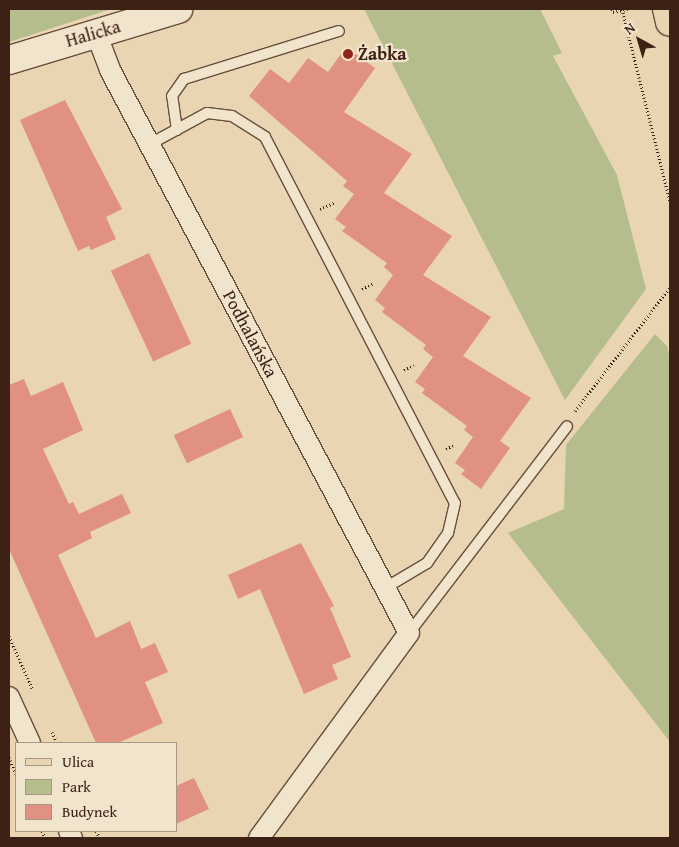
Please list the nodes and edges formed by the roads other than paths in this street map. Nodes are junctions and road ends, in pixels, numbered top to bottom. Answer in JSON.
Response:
{"nodes":[{"id":1,"x":178,"y":9,"type":"edge"},
{"id":2,"x":667,"y":9,"type":"edge"},
{"id":3,"x":670,"y":22,"type":"edge"},
{"id":4,"x":339,"y":31,"type":"dead end"},
{"id":5,"x":96,"y":33,"type":"junction"},
{"id":6,"x":9,"y":60,"type":"edge"},
{"id":7,"x":177,"y":130,"type":"junction"},
{"id":8,"x":150,"y":144,"type":"junction"},
{"id":9,"x":567,"y":426,"type":"road end"},
{"id":10,"x":385,"y":588,"type":"junction"},
{"id":11,"x":409,"y":633,"type":"junction"},
{"id":12,"x":9,"y":697,"type":"edge"},
{"id":13,"x":30,"y":742,"type":"edge"},
{"id":14,"x":259,"y":838,"type":"edge"}],
"edges":[{"from":1,"to":5,"type":"street","name":"Halicka"},
{"from":2,"to":3,"type":"main road"},
{"from":4,"to":7,"type":"lane"},
{"from":5,"to":6,"type":"street","name":"Halicka"},
{"from":5,"to":8,"type":"street","name":"Podhalańska"},
{"from":7,"to":8,"type":"lane"},
{"from":7,"to":10,"type":"lane"},
{"from":8,"to":10,"type":"street","name":"Podhalańska"},
{"from":9,"to":11,"type":"lane"},
{"from":10,"to":11,"type":"street","name":"Podhalańska"},
{"from":11,"to":14,"type":"street"},
{"from":12,"to":13,"type":"street"}]}
